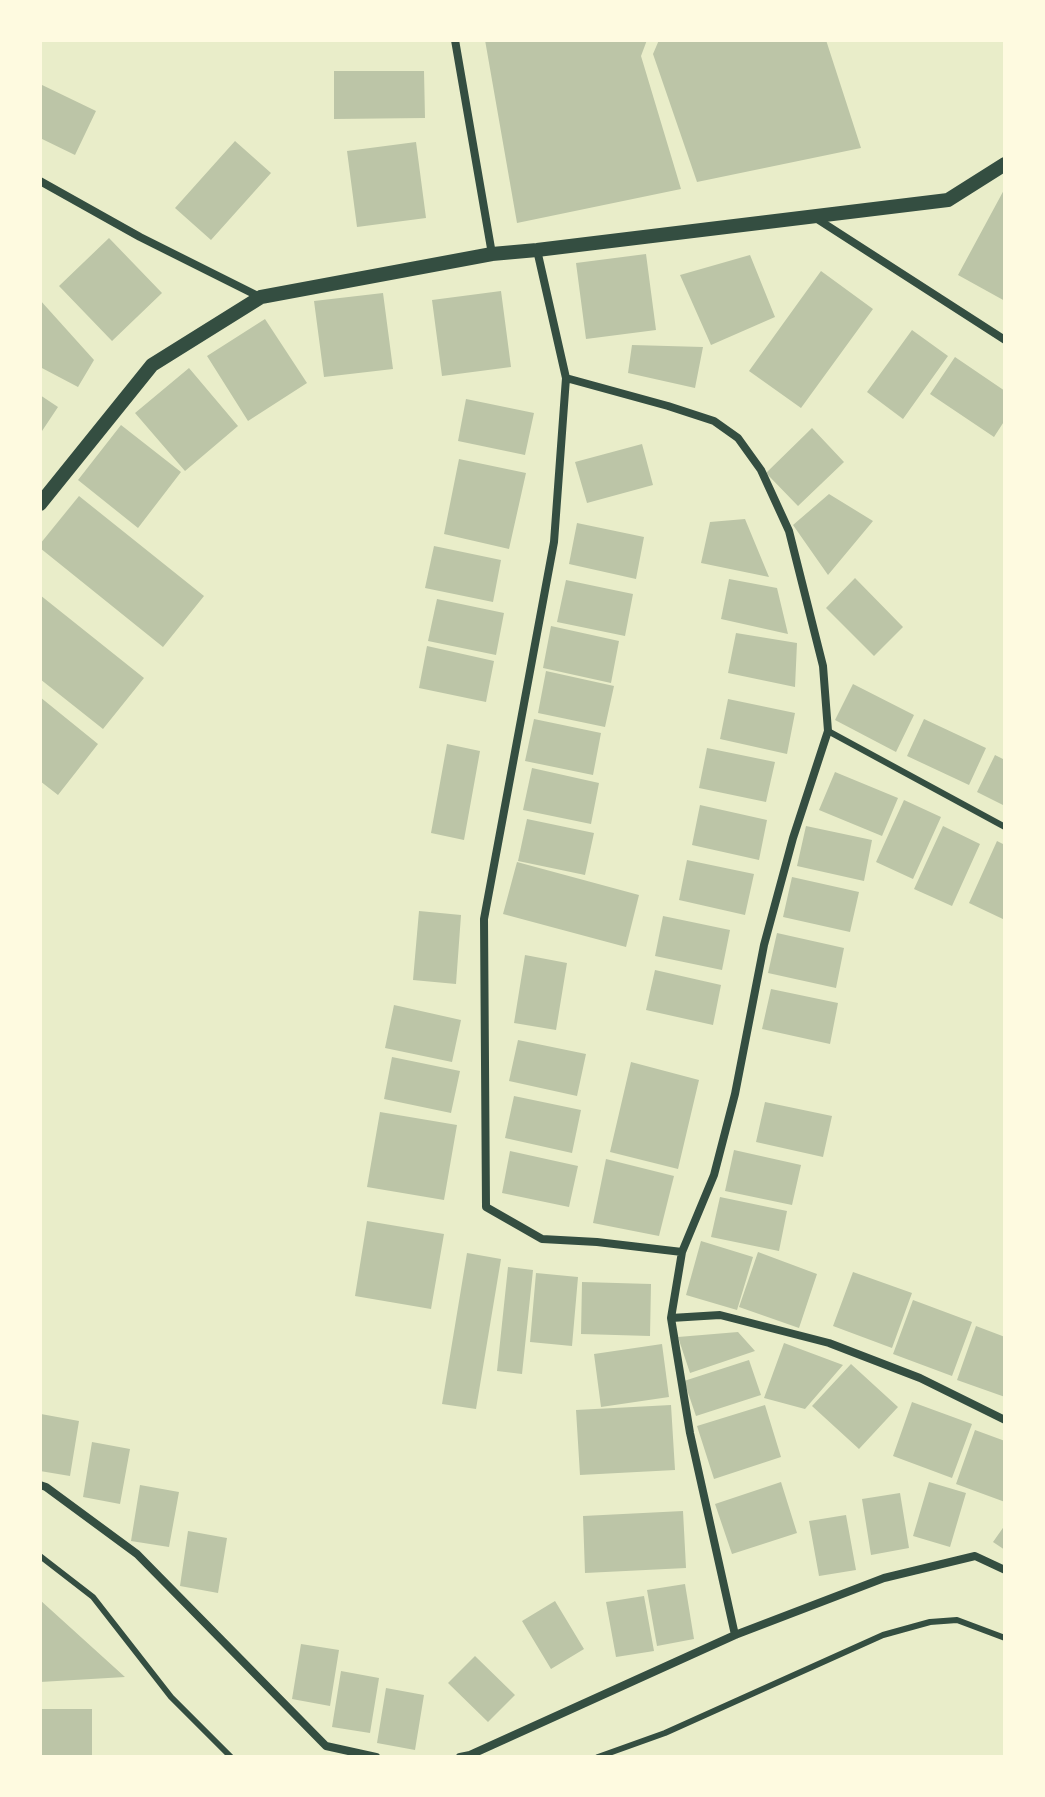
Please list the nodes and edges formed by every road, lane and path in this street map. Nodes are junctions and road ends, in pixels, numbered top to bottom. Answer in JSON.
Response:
{"nodes":[{"id":1,"x":455,"y":40,"type":"edge"},
{"id":2,"x":1005,"y":164,"type":"edge"},
{"id":3,"x":40,"y":181,"type":"edge"},
{"id":4,"x":812,"y":216,"type":"junction"},
{"id":5,"x":537,"y":250,"type":"junction"},
{"id":6,"x":492,"y":254,"type":"junction"},
{"id":7,"x":261,"y":297,"type":"junction"},
{"id":8,"x":1005,"y":340,"type":"edge"},
{"id":9,"x":566,"y":378,"type":"junction"},
{"id":10,"x":40,"y":504,"type":"edge"},
{"id":11,"x":828,"y":731,"type":"junction"},
{"id":12,"x":1005,"y":827,"type":"edge"},
{"id":13,"x":682,"y":1252,"type":"junction"},
{"id":14,"x":671,"y":1318,"type":"junction"},
{"id":15,"x":1005,"y":1420,"type":"edge"},
{"id":16,"x":40,"y":1485,"type":"edge"},
{"id":17,"x":40,"y":1556,"type":"edge"},
{"id":18,"x":1005,"y":1570,"type":"edge"},
{"id":19,"x":735,"y":1635,"type":"junction"},
{"id":20,"x":1005,"y":1638,"type":"edge"},
{"id":21,"x":231,"y":1757,"type":"edge"},
{"id":22,"x":376,"y":1757,"type":"edge"},
{"id":23,"x":460,"y":1757,"type":"edge"},
{"id":24,"x":598,"y":1757,"type":"edge"}],
"edges":[{"from":1,"to":6,"type":"street"},
{"from":2,"to":4,"type":"street"},
{"from":3,"to":7,"type":"street"},
{"from":4,"to":5,"type":"street"},
{"from":4,"to":8,"type":"street"},
{"from":5,"to":6,"type":"street"},
{"from":5,"to":9,"type":"street"},
{"from":6,"to":7,"type":"street"},
{"from":7,"to":10,"type":"street"},
{"from":9,"to":11,"type":"street"},
{"from":9,"to":13,"type":"street"},
{"from":11,"to":12,"type":"lane"},
{"from":11,"to":13,"type":"street"},
{"from":13,"to":14,"type":"street"},
{"from":14,"to":15,"type":"street"},
{"from":14,"to":19,"type":"street"},
{"from":16,"to":22,"type":"street"},
{"from":17,"to":21,"type":"lane"},
{"from":18,"to":19,"type":"street"},
{"from":19,"to":23,"type":"street"},
{"from":20,"to":24,"type":"lane"}]}
